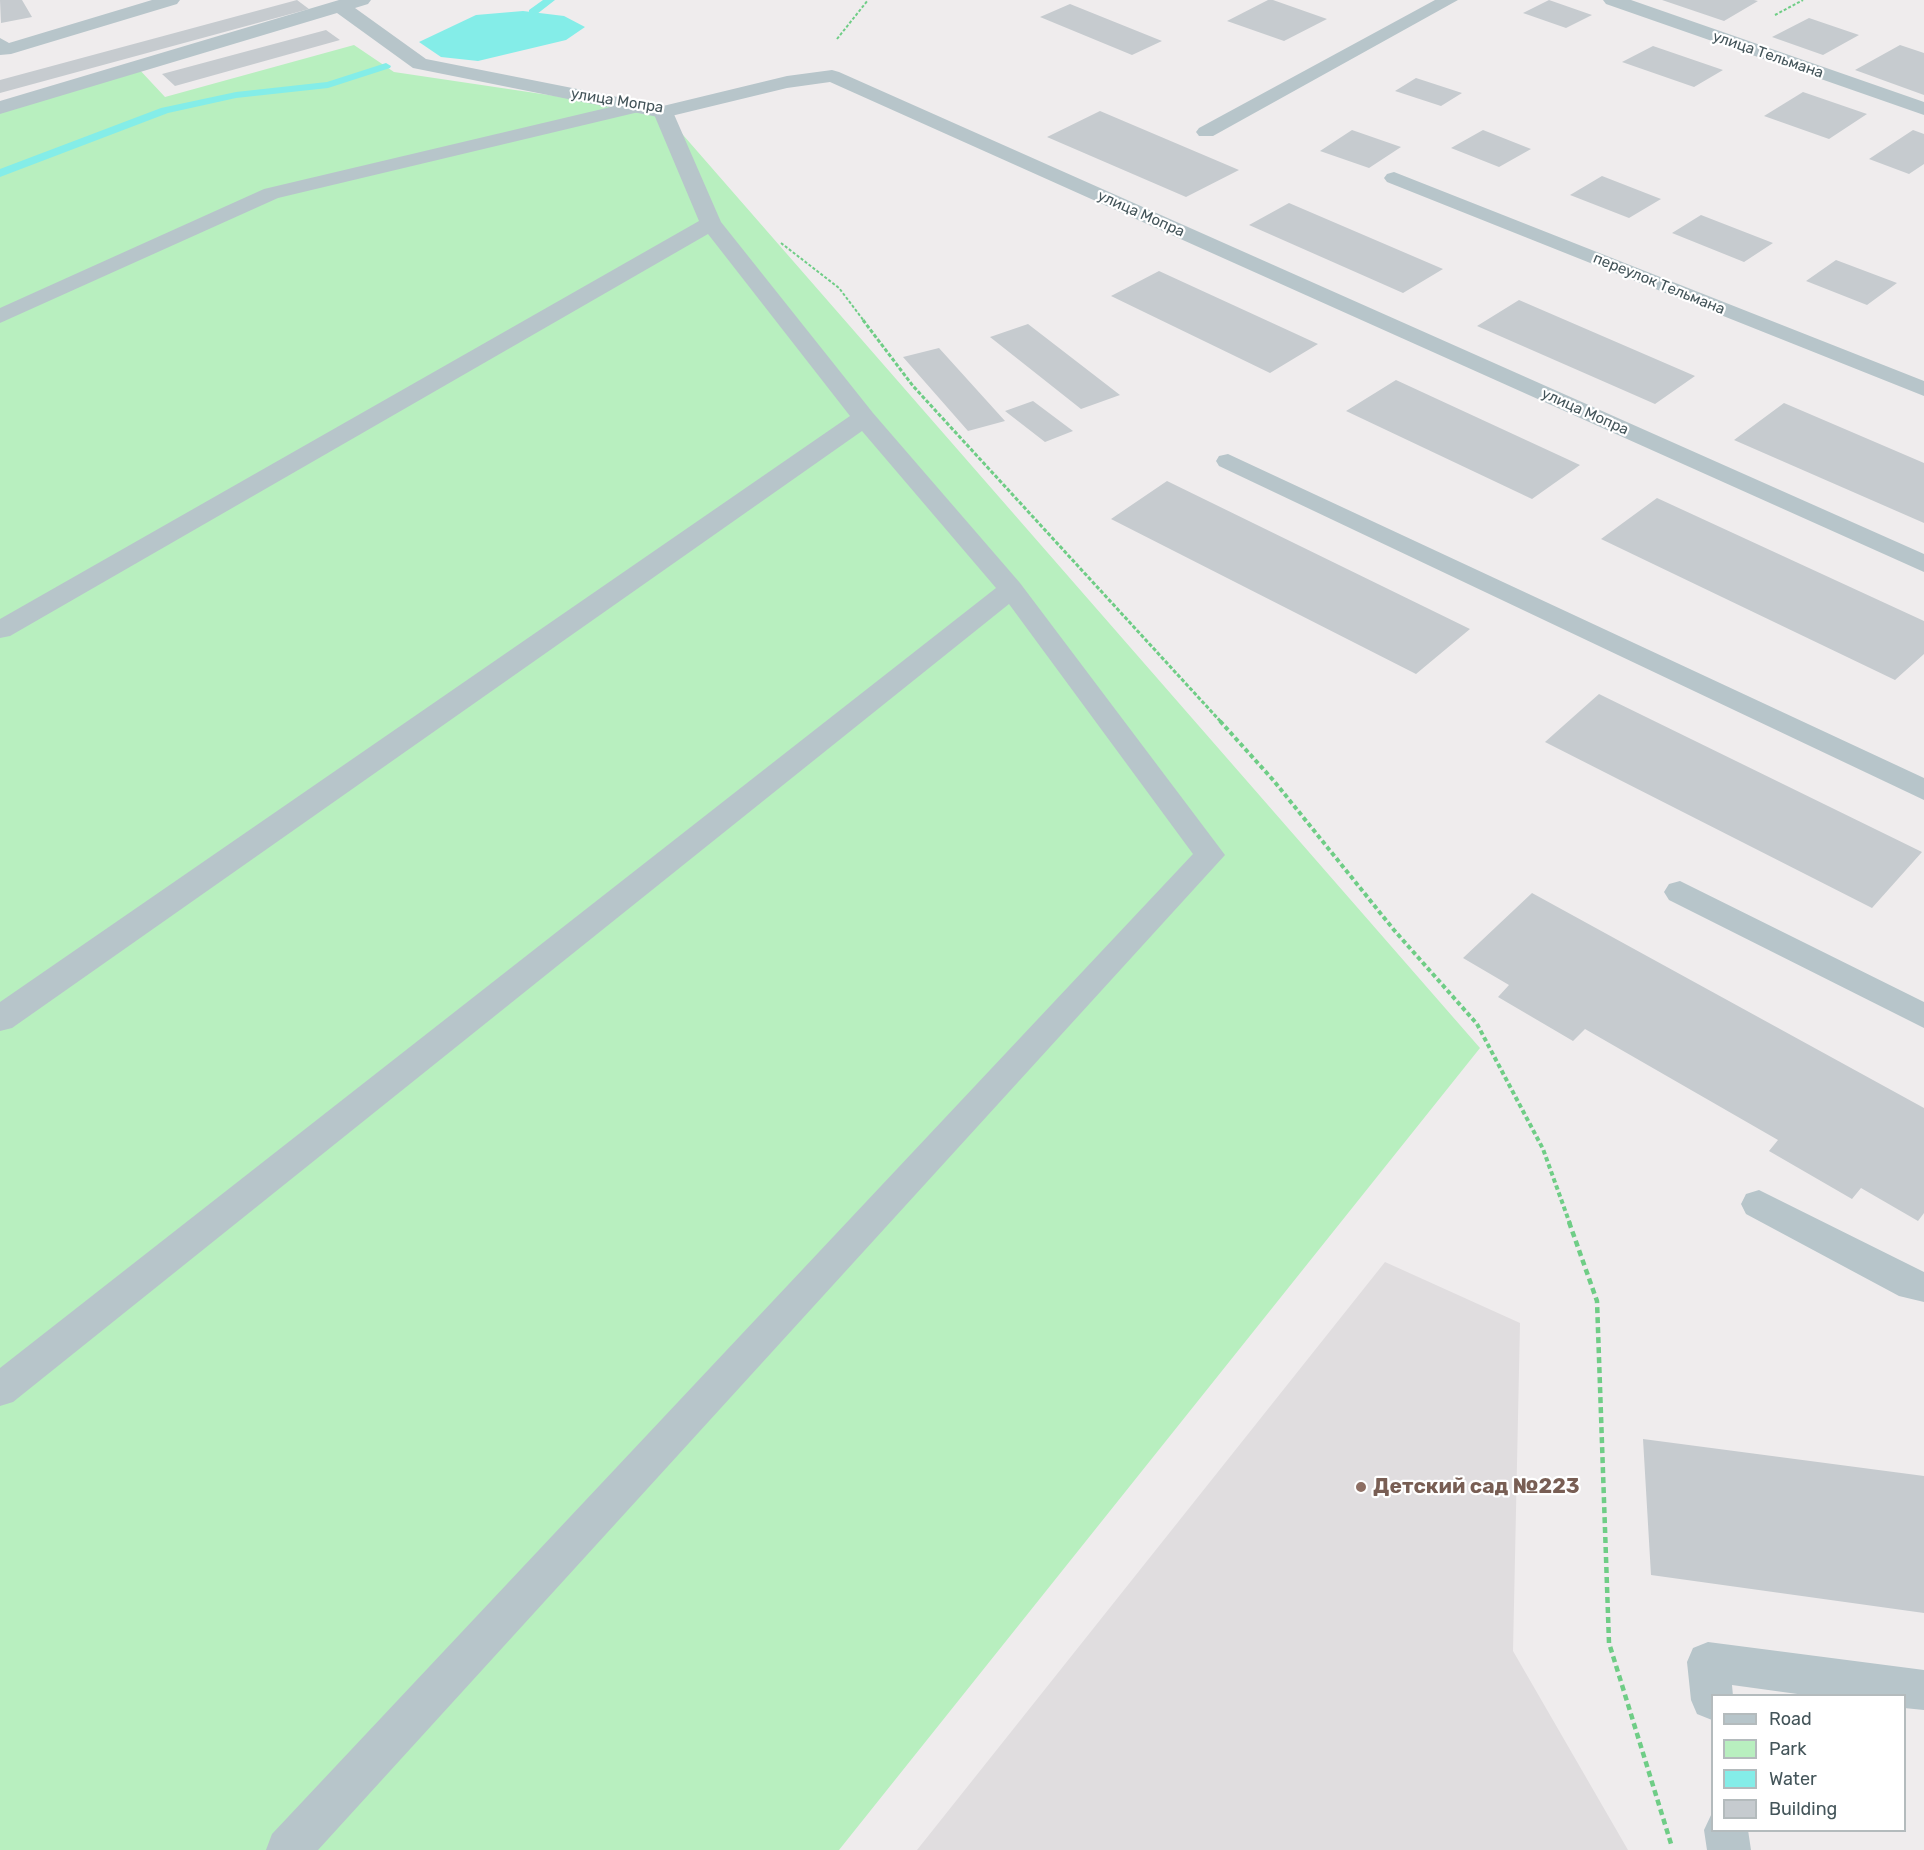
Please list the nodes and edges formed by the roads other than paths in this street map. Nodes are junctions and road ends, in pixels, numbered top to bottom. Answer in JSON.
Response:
{"nodes":[{"id":1,"x":171,"y":0,"type":"edge"},
{"id":2,"x":1449,"y":0,"type":"edge"},
{"id":3,"x":1613,"y":0,"type":"edge"},
{"id":4,"x":350,"y":3,"type":"edge"},
{"id":5,"x":1,"y":50,"type":"edge"},
{"id":6,"x":636,"y":107,"type":"junction"},
{"id":7,"x":0,"y":108,"type":"edge"},
{"id":8,"x":1924,"y":109,"type":"edge"},
{"id":9,"x":663,"y":112,"type":"junction"},
{"id":10,"x":1206,"y":132,"type":"dead end"},
{"id":11,"x":1394,"y":178,"type":"dead end"},
{"id":12,"x":711,"y":223,"type":"junction"},
{"id":13,"x":0,"y":316,"type":"edge"},
{"id":14,"x":1924,"y":389,"type":"edge"},
{"id":15,"x":864,"y":418,"type":"junction"},
{"id":16,"x":1228,"y":461,"type":"dead end"},
{"id":17,"x":1924,"y":564,"type":"edge"},
{"id":18,"x":1011,"y":590,"type":"junction"},
{"id":19,"x":0,"y":630,"type":"edge"},
{"id":20,"x":1923,"y":787,"type":"edge"},
{"id":21,"x":1680,"y":892,"type":"dead end"},
{"id":22,"x":1924,"y":1016,"type":"edge"},
{"id":23,"x":0,"y":1019,"type":"edge"},
{"id":24,"x":1759,"y":1204,"type":"dead end"},
{"id":25,"x":1924,"y":1287,"type":"edge"},
{"id":26,"x":0,"y":1390,"type":"edge"},
{"id":27,"x":1924,"y":1690,"type":"edge"},
{"id":28,"x":1712,"y":1694,"type":"edge"},
{"id":29,"x":1726,"y":1832,"type":"edge"},
{"id":30,"x":288,"y":1850,"type":"edge"},
{"id":31,"x":1729,"y":1850,"type":"edge"}],
"edges":[{"from":1,"to":5,"type":"lane"},
{"from":2,"to":10,"type":"lane"},
{"from":3,"to":8,"type":"street","name":"улица Тельмана"},
{"from":4,"to":6,"type":"street","name":"улица Мопра"},
{"from":4,"to":7,"type":"street"},
{"from":6,"to":9,"type":"street","name":"улица Мопра"},
{"from":6,"to":13,"type":"lane"},
{"from":9,"to":12,"type":"lane"},
{"from":9,"to":17,"type":"street","name":"улица Мопра"},
{"from":11,"to":14,"type":"lane","name":"переулок Тельмана"},
{"from":12,"to":15,"type":"lane"},
{"from":12,"to":19,"type":"lane"},
{"from":15,"to":18,"type":"lane"},
{"from":15,"to":23,"type":"lane"},
{"from":16,"to":20,"type":"lane"},
{"from":18,"to":26,"type":"lane"},
{"from":18,"to":30,"type":"lane"},
{"from":21,"to":22,"type":"lane"},
{"from":24,"to":25,"type":"lane"},
{"from":27,"to":28,"type":"lane"},
{"from":29,"to":31,"type":"lane"}]}
